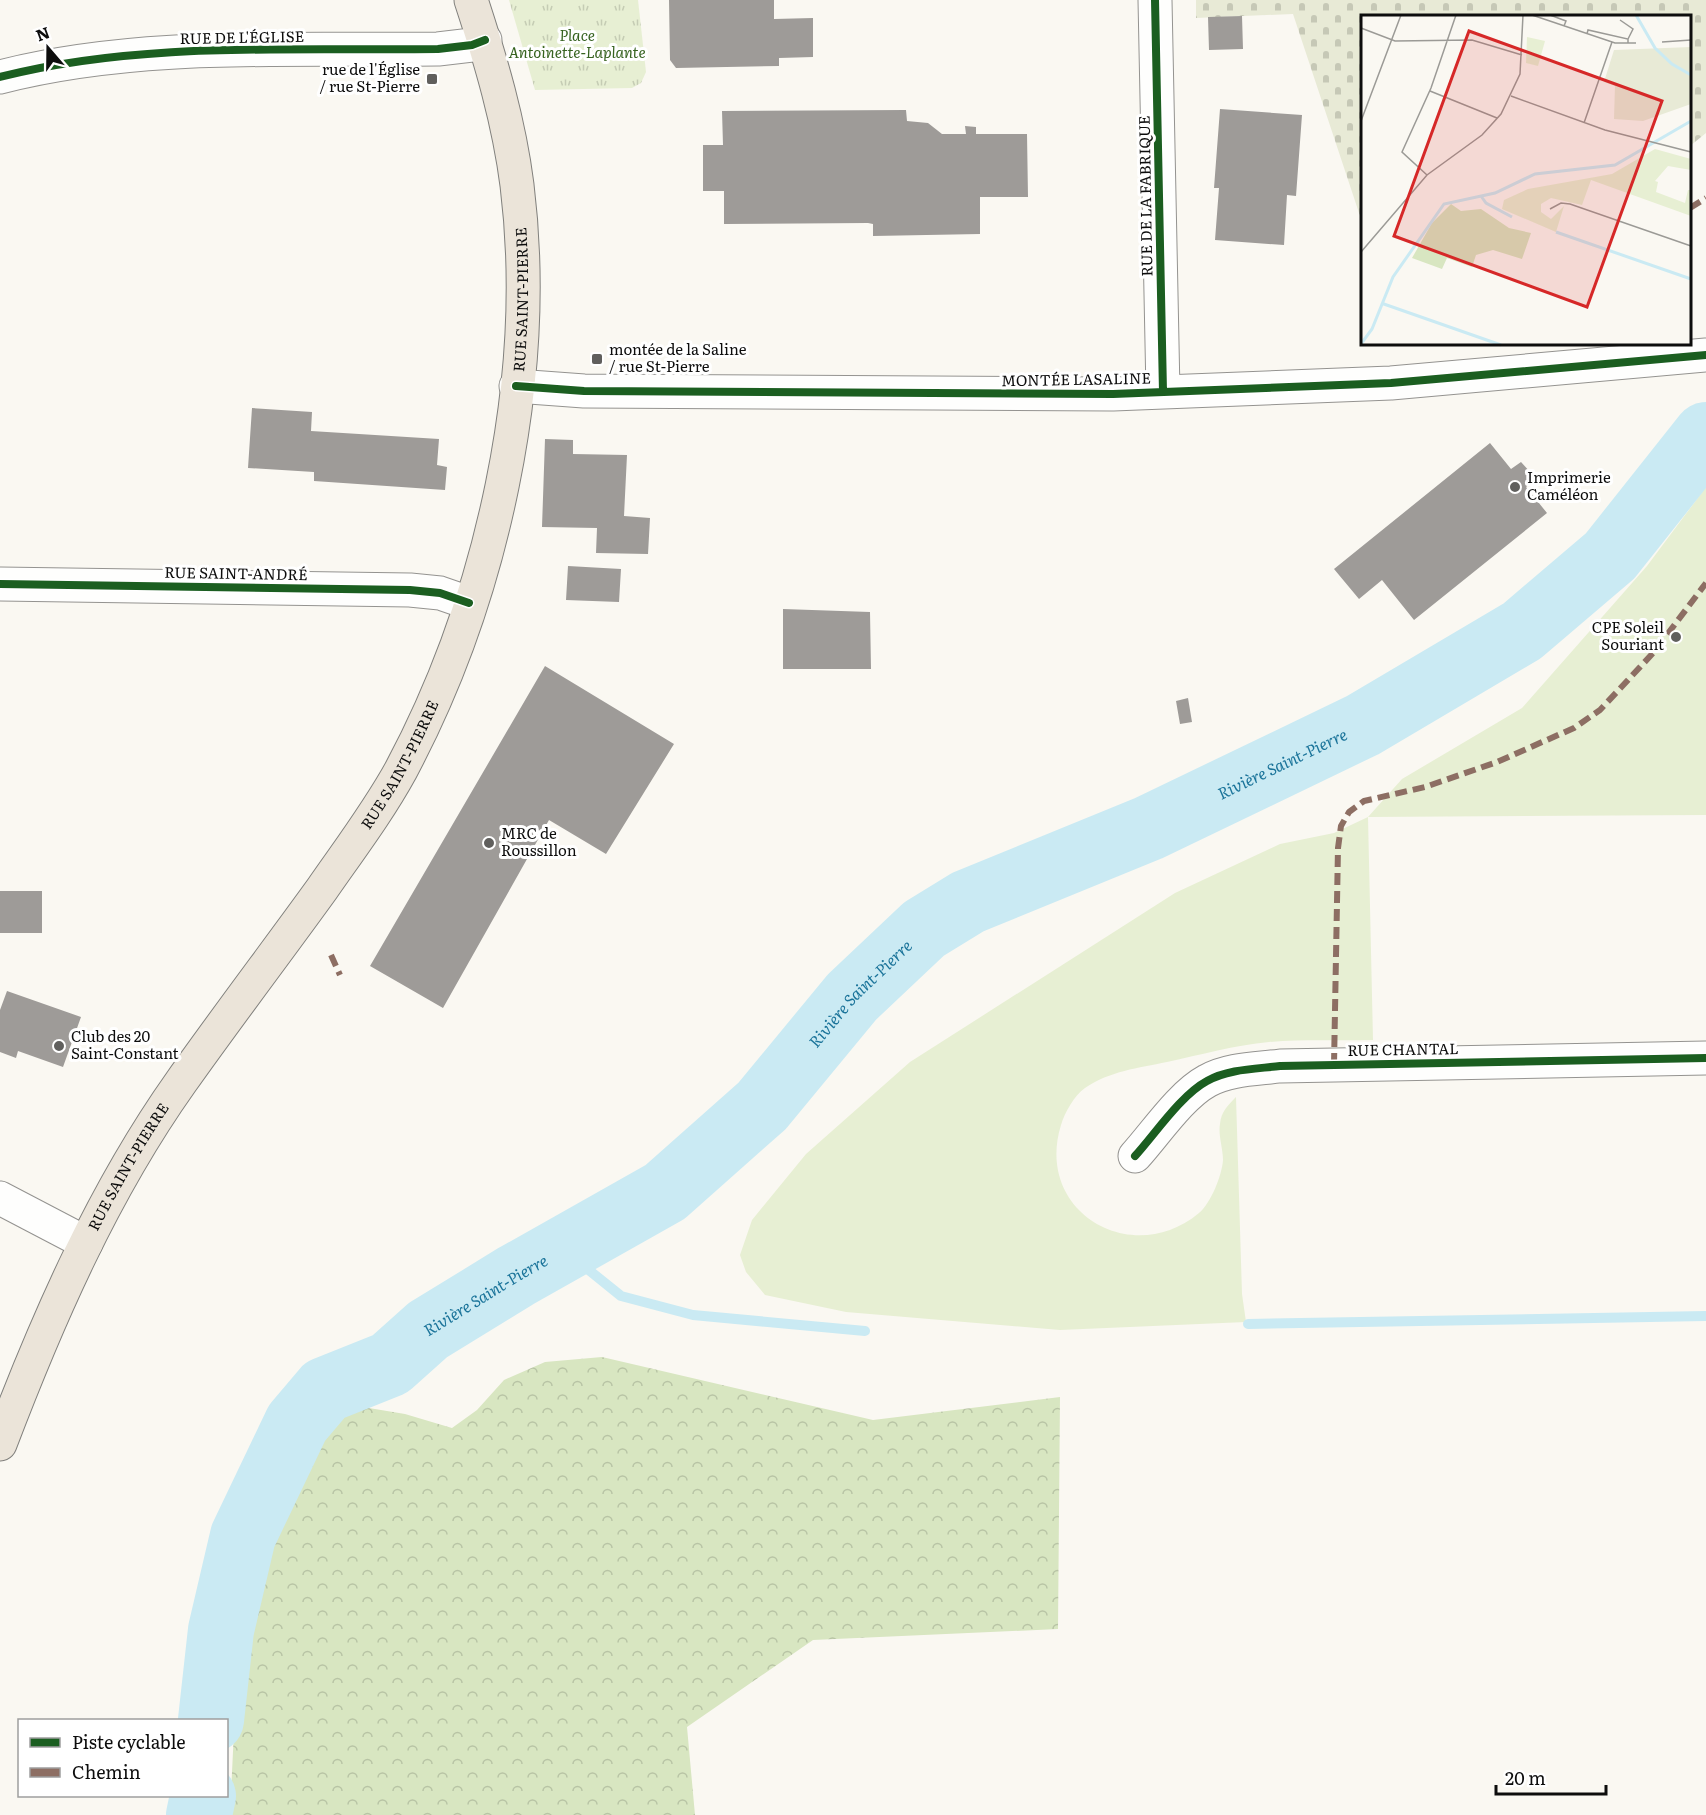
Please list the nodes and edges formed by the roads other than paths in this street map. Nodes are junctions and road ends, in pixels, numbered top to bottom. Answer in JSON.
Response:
{"nodes":[{"id":1,"x":471,"y":0,"type":"edge"},
{"id":2,"x":1155,"y":0,"type":"edge"},
{"id":3,"x":485,"y":40,"type":"junction"},
{"id":4,"x":0,"y":77,"type":"edge"},
{"id":5,"x":1706,"y":355,"type":"edge"},
{"id":6,"x":516,"y":386,"type":"junction"},
{"id":7,"x":1163,"y":392,"type":"junction"},
{"id":8,"x":0,"y":584,"type":"edge"},
{"id":9,"x":469,"y":603,"type":"junction"},
{"id":10,"x":1706,"y":1058,"type":"edge"},
{"id":11,"x":1135,"y":1156,"type":"dead end"},
{"id":12,"x":0,"y":1198,"type":"edge"},
{"id":13,"x":86,"y":1243,"type":"junction"},
{"id":14,"x":0,"y":1444,"type":"edge"}],
"edges":[{"from":1,"to":3,"type":"main road","name":"RUE SAINT-PIERRE"},
{"from":2,"to":7,"type":"street","name":"RUE DE LA FABRIQUE"},
{"from":3,"to":4,"type":"street","name":"RUE DE L'ÉGLISE"},
{"from":3,"to":6,"type":"main road","name":"RUE SAINT-PIERRE"},
{"from":5,"to":7,"type":"street","name":"MONTÉE LASALINE"},
{"from":6,"to":7,"type":"street","name":"MONTÉE LASALINE"},
{"from":6,"to":9,"type":"main road","name":"RUE SAINT-PIERRE"},
{"from":8,"to":9,"type":"street","name":"RUE SAINT-ANDRÉ"},
{"from":9,"to":13,"type":"main road","name":"RUE SAINT-PIERRE"},
{"from":10,"to":11,"type":"street","name":"RUE CHANTAL"},
{"from":12,"to":13,"type":"street"},
{"from":13,"to":14,"type":"main road","name":"RUE SAINT-PIERRE"}]}
